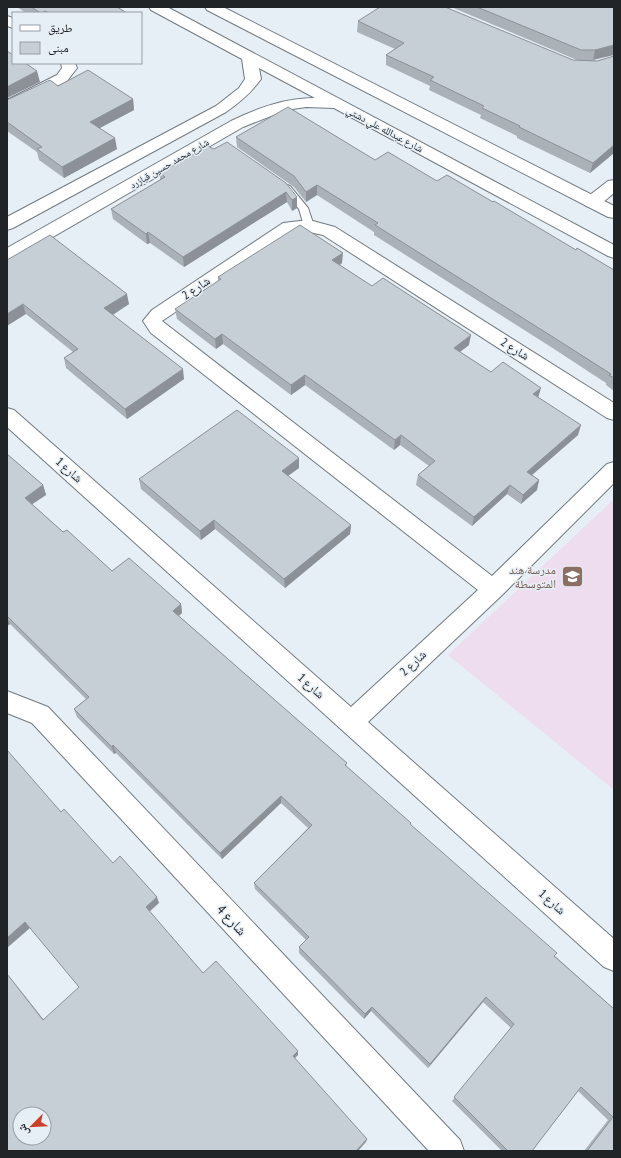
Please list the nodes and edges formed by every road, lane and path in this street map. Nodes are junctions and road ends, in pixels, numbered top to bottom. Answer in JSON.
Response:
{"nodes":[{"id":1,"x":156,"y":7,"type":"edge"},
{"id":2,"x":212,"y":7,"type":"edge"},
{"id":3,"x":249,"y":56,"type":"junction"},
{"id":4,"x":68,"y":64,"type":"edge"},
{"id":5,"x":340,"y":105,"type":"junction"},
{"id":6,"x":7,"y":106,"type":"edge"},
{"id":7,"x":221,"y":109,"type":"junction"},
{"id":8,"x":237,"y":124,"type":"junction"},
{"id":9,"x":278,"y":181,"type":"edge"},
{"id":10,"x":614,"y":184,"type":"edge"},
{"id":11,"x":592,"y":202,"type":"junction"},
{"id":12,"x":614,"y":213,"type":"edge"},
{"id":13,"x":7,"y":224,"type":"edge"},
{"id":14,"x":309,"y":226,"type":"junction"},
{"id":15,"x":614,"y":252,"type":"edge"},
{"id":16,"x":7,"y":256,"type":"edge"},
{"id":17,"x":614,"y":412,"type":"edge"},
{"id":18,"x":7,"y":415,"type":"edge"},
{"id":19,"x":614,"y":470,"type":"edge"},
{"id":20,"x":493,"y":589,"type":"junction"},
{"id":21,"x":7,"y":702,"type":"edge"},
{"id":22,"x":351,"y":722,"type":"junction"},
{"id":23,"x":614,"y":957,"type":"edge"},
{"id":24,"x":449,"y":1151,"type":"edge"}],
"edges":[{"from":1,"to":3,"type":"street","name":"شارع عبدالله علي دشتي"},
{"from":2,"to":11,"type":"street"},
{"from":3,"to":5,"type":"street","name":"شارع عبدالله علي دشتي"},
{"from":3,"to":7,"type":"street","name":"شارع محمد حسين قبازرد"},
{"from":4,"to":6,"type":"street"},
{"from":5,"to":8,"type":"street","name":"شارع محمد حسين قبازرد"},
{"from":5,"to":15,"type":"street","name":"شارع عبدالله علي دشتي"},
{"from":7,"to":8,"type":"street"},
{"from":7,"to":13,"type":"street","name":"شارع محمد حسين قبازرد"},
{"from":8,"to":16,"type":"street","name":"شارع محمد حسين قبازرد"},
{"from":9,"to":14,"type":"lane"},
{"from":10,"to":11,"type":"street"},
{"from":11,"to":12,"type":"street"},
{"from":14,"to":17,"type":"street","name":"شارع 2"},
{"from":14,"to":20,"type":"street","name":"شارع 2"},
{"from":18,"to":22,"type":"street","name":"شارع 1"},
{"from":19,"to":20,"type":"street","name":"شارع 2"},
{"from":20,"to":22,"type":"street","name":"شارع 2"},
{"from":21,"to":24,"type":"street","name":"شارع 4"},
{"from":22,"to":23,"type":"street","name":"شارع 1"}]}
